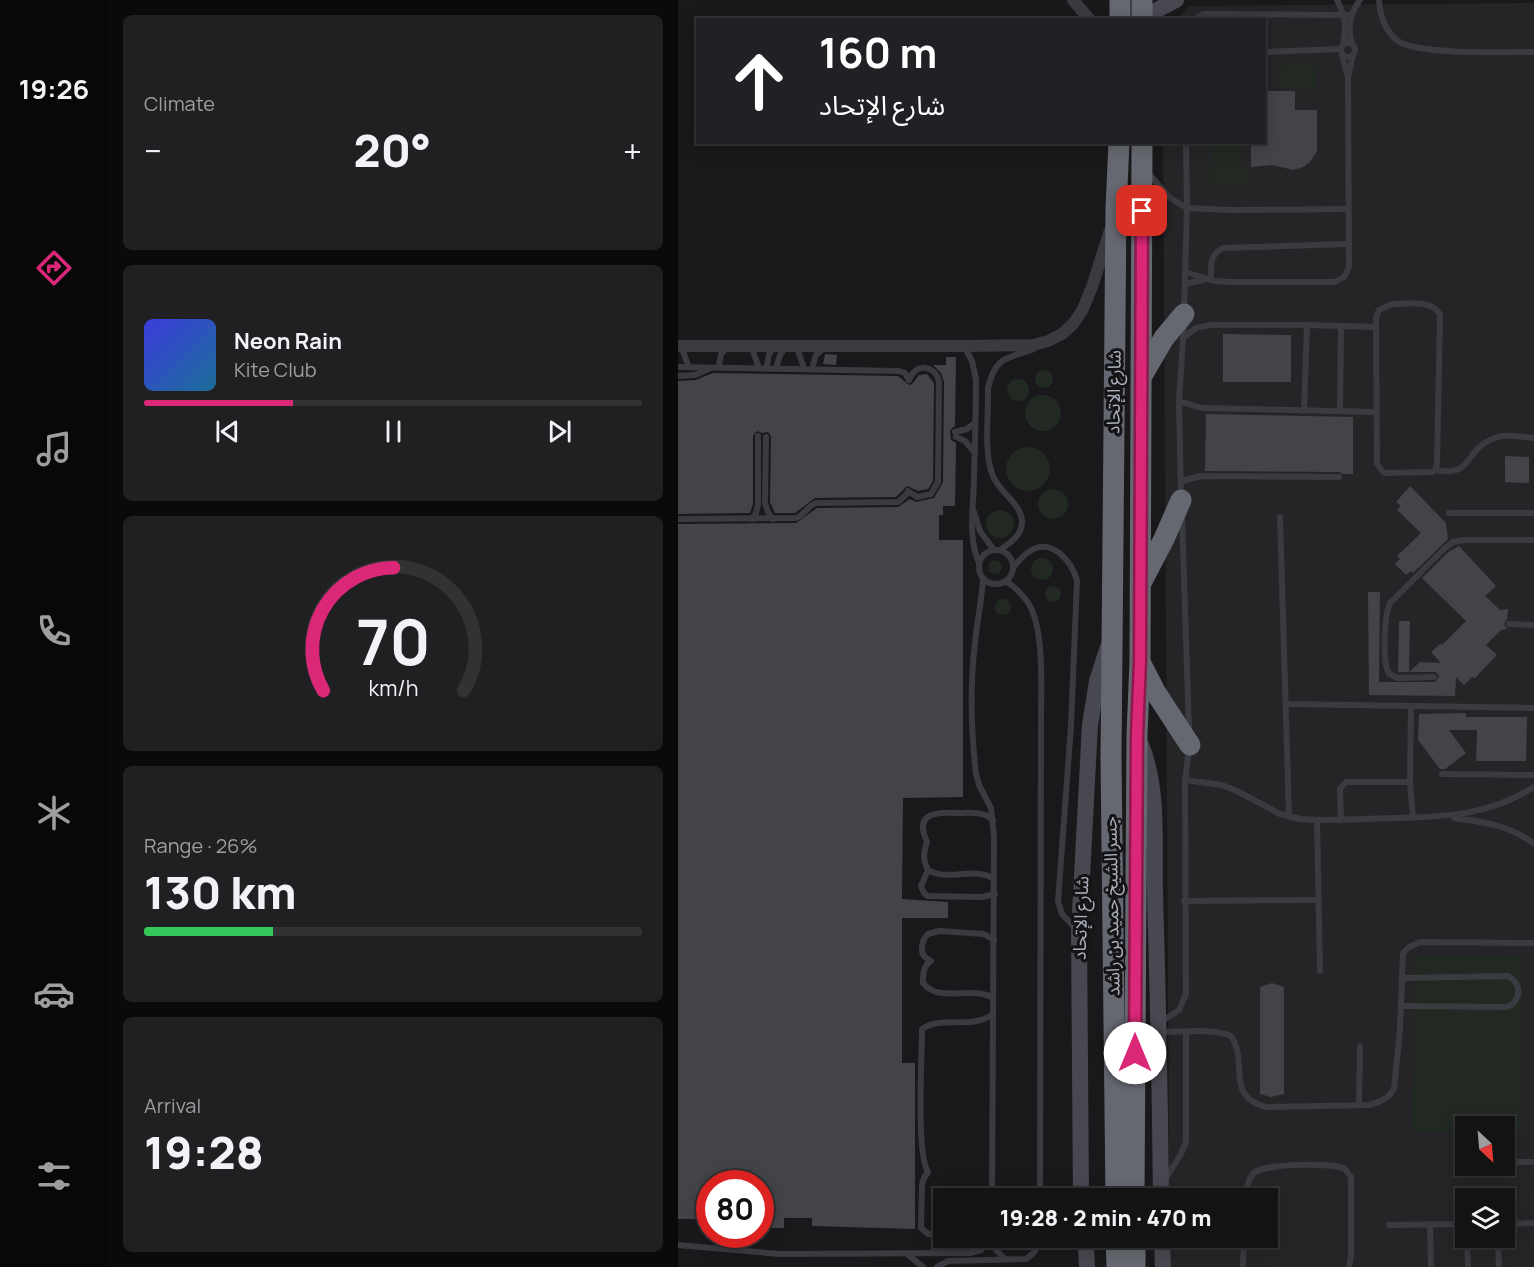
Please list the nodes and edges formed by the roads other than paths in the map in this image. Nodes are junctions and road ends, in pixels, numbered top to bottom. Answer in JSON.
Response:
{"nodes":[{"id":1,"x":1073,"y":0,"type":"edge"},
{"id":2,"x":1120,"y":0,"type":"edge"},
{"id":3,"x":1142,"y":0,"type":"edge"},
{"id":4,"x":1176,"y":0,"type":"edge"},
{"id":5,"x":1336,"y":0,"type":"edge"},
{"id":6,"x":1360,"y":0,"type":"edge"},
{"id":7,"x":1379,"y":0,"type":"edge"},
{"id":8,"x":1343,"y":15,"type":"junction"},
{"id":9,"x":1352,"y":15,"type":"junction"},
{"id":10,"x":1088,"y":18,"type":"edge"},
{"id":11,"x":1120,"y":18,"type":"edge"},
{"id":12,"x":1142,"y":18,"type":"edge"},
{"id":13,"x":1149,"y":18,"type":"edge"},
{"id":14,"x":1196,"y":18,"type":"edge"},
{"id":15,"x":1352,"y":44,"type":"junction"},
{"id":16,"x":1342,"y":49,"type":"junction"},
{"id":17,"x":1266,"y":51,"type":"edge"},
{"id":18,"x":1533,"y":52,"type":"edge"},
{"id":19,"x":1353,"y":54,"type":"junction"},
{"id":20,"x":1348,"y":78,"type":"junction"},
{"id":21,"x":1119,"y":144,"type":"edge"},
{"id":22,"x":1142,"y":144,"type":"edge"},
{"id":23,"x":1186,"y":144,"type":"edge"},
{"id":24,"x":1142,"y":164,"type":"junction"},
{"id":25,"x":1187,"y":208,"type":"junction"},
{"id":26,"x":1116,"y":209,"type":"junction"},
{"id":27,"x":1348,"y":209,"type":"junction"},
{"id":28,"x":1348,"y":244,"type":"junction"},
{"id":29,"x":1185,"y":272,"type":"junction"},
{"id":30,"x":1209,"y":280,"type":"junction"},
{"id":31,"x":1185,"y":284,"type":"junction"},
{"id":32,"x":1184,"y":314,"type":"junction"},
{"id":33,"x":1307,"y":325,"type":"junction"},
{"id":34,"x":1341,"y":326,"type":"junction"},
{"id":35,"x":1376,"y":327,"type":"junction"},
{"id":36,"x":1183,"y":338,"type":"junction"},
{"id":37,"x":1048,"y":341,"type":"junction"},
{"id":38,"x":680,"y":346,"type":"edge"},
{"id":39,"x":728,"y":346,"type":"junction"},
{"id":40,"x":751,"y":346,"type":"junction"},
{"id":41,"x":786,"y":346,"type":"junction"},
{"id":42,"x":829,"y":346,"type":"junction"},
{"id":43,"x":964,"y":346,"type":"junction"},
{"id":44,"x":803,"y":364,"type":"dead end"},
{"id":45,"x":688,"y":365,"type":"dead end"},
{"id":46,"x":758,"y":365,"type":"dead end"},
{"id":47,"x":767,"y":365,"type":"dead end"},
{"id":48,"x":777,"y":365,"type":"dead end"},
{"id":49,"x":813,"y":365,"type":"dead end"},
{"id":50,"x":715,"y":366,"type":"junction"},
{"id":51,"x":678,"y":367,"type":"edge"},
{"id":52,"x":678,"y":376,"type":"edge"},
{"id":53,"x":1141,"y":377,"type":"junction"},
{"id":54,"x":1179,"y":401,"type":"junction"},
{"id":55,"x":1304,"y":411,"type":"junction"},
{"id":56,"x":1340,"y":411,"type":"junction"},
{"id":57,"x":1377,"y":412,"type":"junction"},
{"id":58,"x":975,"y":423,"type":"junction"},
{"id":59,"x":758,"y":436,"type":"dead end"},
{"id":60,"x":766,"y":437,"type":"dead end"},
{"id":61,"x":1534,"y":438,"type":"edge"},
{"id":62,"x":975,"y":454,"type":"junction"},
{"id":63,"x":1435,"y":470,"type":"junction"},
{"id":64,"x":1339,"y":477,"type":"dead end"},
{"id":65,"x":1182,"y":490,"type":"junction"},
{"id":66,"x":974,"y":508,"type":"junction"},
{"id":67,"x":1449,"y":513,"type":"dead end"},
{"id":68,"x":1534,"y":513,"type":"edge"},
{"id":69,"x":1280,"y":517,"type":"dead end"},
{"id":70,"x":678,"y":519,"type":"edge"},
{"id":71,"x":752,"y":519,"type":"junction"},
{"id":72,"x":773,"y":519,"type":"junction"},
{"id":73,"x":1534,"y":540,"type":"edge"},
{"id":74,"x":997,"y":550,"type":"junction"},
{"id":75,"x":979,"y":563,"type":"junction"},
{"id":76,"x":1013,"y":568,"type":"junction"},
{"id":77,"x":983,"y":578,"type":"junction"},
{"id":78,"x":1006,"y":580,"type":"junction"},
{"id":79,"x":1139,"y":586,"type":"junction"},
{"id":80,"x":1509,"y":624,"type":"dead end"},
{"id":81,"x":1534,"y":625,"type":"edge"},
{"id":82,"x":1111,"y":641,"type":"junction"},
{"id":83,"x":1140,"y":661,"type":"junction"},
{"id":84,"x":1434,"y":677,"type":"dead end"},
{"id":85,"x":1286,"y":704,"type":"junction"},
{"id":86,"x":1410,"y":706,"type":"junction"},
{"id":87,"x":1534,"y":708,"type":"edge"},
{"id":88,"x":1137,"y":735,"type":"junction"},
{"id":89,"x":1190,"y":745,"type":"junction"},
{"id":90,"x":1111,"y":758,"type":"joint"},
{"id":91,"x":1137,"y":770,"type":"joint"},
{"id":92,"x":1442,"y":774,"type":"dead end"},
{"id":93,"x":1534,"y":775,"type":"edge"},
{"id":94,"x":1185,"y":780,"type":"junction"},
{"id":95,"x":1410,"y":782,"type":"junction"},
{"id":96,"x":1534,"y":787,"type":"edge"},
{"id":97,"x":1524,"y":793,"type":"junction"},
{"id":98,"x":1534,"y":793,"type":"edge"},
{"id":99,"x":1289,"y":817,"type":"junction"},
{"id":100,"x":1447,"y":817,"type":"junction"},
{"id":101,"x":1413,"y":818,"type":"junction"},
{"id":102,"x":1317,"y":820,"type":"junction"},
{"id":103,"x":1341,"y":820,"type":"junction"},
{"id":104,"x":994,"y":821,"type":"junction"},
{"id":105,"x":1534,"y":844,"type":"edge"},
{"id":106,"x":928,"y":870,"type":"junction"},
{"id":107,"x":994,"y":879,"type":"junction"},
{"id":108,"x":995,"y":894,"type":"junction"},
{"id":109,"x":1319,"y":900,"type":"junction"},
{"id":110,"x":1184,"y":901,"type":"junction"},
{"id":111,"x":1078,"y":932,"type":"junction"},
{"id":112,"x":994,"y":940,"type":"junction"},
{"id":113,"x":1534,"y":943,"type":"edge"},
{"id":114,"x":1320,"y":971,"type":"dead end"},
{"id":115,"x":1403,"y":978,"type":"junction"},
{"id":116,"x":993,"y":998,"type":"junction"},
{"id":117,"x":1401,"y":1006,"type":"junction"},
{"id":118,"x":993,"y":1014,"type":"junction"},
{"id":119,"x":1159,"y":1028,"type":"junction"},
{"id":120,"x":1186,"y":1032,"type":"junction"},
{"id":121,"x":1360,"y":1046,"type":"dead end"},
{"id":122,"x":1359,"y":1106,"type":"junction"},
{"id":123,"x":1515,"y":1162,"type":"edge"},
{"id":124,"x":1534,"y":1162,"type":"edge"},
{"id":125,"x":992,"y":1188,"type":"edge"},
{"id":126,"x":1040,"y":1188,"type":"edge"},
{"id":127,"x":1081,"y":1188,"type":"edge"},
{"id":128,"x":1116,"y":1188,"type":"edge"},
{"id":129,"x":1134,"y":1188,"type":"edge"},
{"id":130,"x":1161,"y":1188,"type":"edge"},
{"id":131,"x":1163,"y":1188,"type":"edge"},
{"id":132,"x":1248,"y":1188,"type":"edge"},
{"id":133,"x":1534,"y":1223,"type":"edge"},
{"id":134,"x":1455,"y":1224,"type":"edge"},
{"id":135,"x":1515,"y":1224,"type":"edge"},
{"id":136,"x":1389,"y":1225,"type":"dead end"},
{"id":137,"x":1430,"y":1225,"type":"junction"},
{"id":138,"x":933,"y":1234,"type":"edge"},
{"id":139,"x":678,"y":1245,"type":"edge"},
{"id":140,"x":983,"y":1248,"type":"edge"},
{"id":141,"x":996,"y":1248,"type":"edge"},
{"id":142,"x":1037,"y":1248,"type":"edge"},
{"id":143,"x":1080,"y":1248,"type":"edge"},
{"id":144,"x":1086,"y":1248,"type":"edge"},
{"id":145,"x":1116,"y":1248,"type":"edge"},
{"id":146,"x":1135,"y":1248,"type":"edge"},
{"id":147,"x":1162,"y":1248,"type":"edge"},
{"id":148,"x":1244,"y":1248,"type":"edge"},
{"id":149,"x":1467,"y":1248,"type":"edge"},
{"id":150,"x":1498,"y":1248,"type":"edge"},
{"id":151,"x":906,"y":1253,"type":"junction"},
{"id":152,"x":1007,"y":1260,"type":"junction"},
{"id":153,"x":1163,"y":1264,"type":"edge"},
{"id":154,"x":923,"y":1267,"type":"edge"},
{"id":155,"x":937,"y":1267,"type":"edge"},
{"id":156,"x":1078,"y":1267,"type":"edge"},
{"id":157,"x":1088,"y":1267,"type":"edge"},
{"id":158,"x":1117,"y":1267,"type":"edge"},
{"id":159,"x":1135,"y":1267,"type":"edge"},
{"id":160,"x":1243,"y":1267,"type":"edge"},
{"id":161,"x":1349,"y":1267,"type":"edge"},
{"id":162,"x":1431,"y":1267,"type":"edge"},
{"id":163,"x":1468,"y":1267,"type":"edge"},
{"id":164,"x":1499,"y":1267,"type":"edge"}],
"edges":[{"from":1,"to":10,"type":"street"},
{"from":2,"to":11,"type":"highway"},
{"from":3,"to":12,"type":"highway"},
{"from":4,"to":13,"type":"street"},
{"from":5,"to":8,"type":"lane"},
{"from":6,"to":9,"type":"lane"},
{"from":7,"to":18,"type":"lane"},
{"from":8,"to":9,"type":"lane"},
{"from":8,"to":14,"type":"lane"},
{"from":8,"to":16,"type":"lane"},
{"from":9,"to":15,"type":"lane"},
{"from":15,"to":16,"type":"lane"},
{"from":15,"to":19,"type":"lane"},
{"from":16,"to":17,"type":"lane"},
{"from":16,"to":19,"type":"lane"},
{"from":16,"to":20,"type":"lane"},
{"from":19,"to":20,"type":"lane"},
{"from":20,"to":27,"type":"lane"},
{"from":21,"to":26,"type":"highway","name":"شارع الإتحاد"},
{"from":22,"to":24,"type":"highway","name":"شارع الإتحاد"},
{"from":23,"to":25,"type":"lane"},
{"from":24,"to":25,"type":"lane"},
{"from":24,"to":53,"type":"highway","name":"شارع الإتحاد"},
{"from":25,"to":27,"type":"lane"},
{"from":25,"to":29,"type":"lane"},
{"from":26,"to":37,"type":"street"},
{"from":26,"to":82,"type":"highway","name":"شارع الإتحاد"},
{"from":27,"to":28,"type":"lane"},
{"from":28,"to":30,"type":"lane"},
{"from":28,"to":30,"type":"lane"},
{"from":29,"to":30,"type":"lane"},
{"from":29,"to":31,"type":"lane"},
{"from":30,"to":31,"type":"lane"},
{"from":31,"to":32,"type":"lane"},
{"from":32,"to":36,"type":"lane"},
{"from":32,"to":53,"type":"highway"},
{"from":33,"to":34,"type":"lane"},
{"from":33,"to":36,"type":"lane"},
{"from":33,"to":55,"type":"lane"},
{"from":34,"to":35,"type":"lane"},
{"from":34,"to":56,"type":"lane"},
{"from":35,"to":57,"type":"lane"},
{"from":35,"to":63,"type":"lane"},
{"from":36,"to":54,"type":"lane"},
{"from":37,"to":43,"type":"street"},
{"from":37,"to":74,"type":"lane"},
{"from":38,"to":39,"type":"street"},
{"from":38,"to":45,"type":"lane"},
{"from":39,"to":40,"type":"street"},
{"from":39,"to":50,"type":"lane"},
{"from":40,"to":41,"type":"street"},
{"from":40,"to":46,"type":"lane"},
{"from":41,"to":42,"type":"street"},
{"from":41,"to":44,"type":"lane"},
{"from":41,"to":47,"type":"lane"},
{"from":41,"to":48,"type":"lane"},
{"from":42,"to":43,"type":"street"},
{"from":42,"to":49,"type":"lane"},
{"from":43,"to":58,"type":"lane"},
{"from":50,"to":51,"type":"lane"},
{"from":50,"to":52,"type":"lane"},
{"from":50,"to":72,"type":"lane"},
{"from":53,"to":79,"type":"highway","name":"شارع الإتحاد"},
{"from":54,"to":55,"type":"lane"},
{"from":54,"to":65,"type":"lane"},
{"from":55,"to":56,"type":"lane"},
{"from":56,"to":57,"type":"lane"},
{"from":57,"to":63,"type":"lane"},
{"from":58,"to":62,"type":"lane"},
{"from":58,"to":62,"type":"lane"},
{"from":59,"to":71,"type":"lane"},
{"from":60,"to":72,"type":"lane"},
{"from":61,"to":63,"type":"lane"},
{"from":62,"to":66,"type":"lane"},
{"from":64,"to":65,"type":"lane"},
{"from":65,"to":79,"type":"highway"},
{"from":65,"to":89,"type":"lane"},
{"from":66,"to":74,"type":"lane"},
{"from":66,"to":75,"type":"lane"},
{"from":67,"to":68,"type":"lane"},
{"from":69,"to":85,"type":"lane"},
{"from":70,"to":71,"type":"lane"},
{"from":71,"to":72,"type":"lane"},
{"from":73,"to":84,"type":"lane"},
{"from":74,"to":75,"type":"lane"},
{"from":74,"to":76,"type":"lane"},
{"from":75,"to":77,"type":"lane"},
{"from":76,"to":78,"type":"lane"},
{"from":76,"to":111,"type":"lane"},
{"from":77,"to":78,"type":"lane"},
{"from":77,"to":104,"type":"lane"},
{"from":78,"to":126,"type":"lane"},
{"from":79,"to":83,"type":"highway","name":"شارع الإتحاد"},
{"from":80,"to":81,"type":"lane"},
{"from":82,"to":90,"type":"highway","name":"شارع الإتحاد"},
{"from":82,"to":111,"type":"street","name":"شارع الإتحاد"},
{"from":83,"to":88,"type":"highway","name":"شارع الإتحاد"},
{"from":83,"to":89,"type":"highway"},
{"from":85,"to":86,"type":"lane"},
{"from":85,"to":99,"type":"lane"},
{"from":86,"to":87,"type":"lane"},
{"from":86,"to":95,"type":"lane"},
{"from":88,"to":91,"type":"highway","name":"شارع الإتحاد"},
{"from":88,"to":119,"type":"street","name":"شارع الإتحاد"},
{"from":89,"to":94,"type":"lane"},
{"from":90,"to":128,"type":"highway","name":"جسر الشيخ حميد بن راشد"},
{"from":91,"to":129,"type":"highway","name":"جسر الشيخ حميد بن راشد"},
{"from":92,"to":93,"type":"lane"},
{"from":94,"to":99,"type":"lane"},
{"from":94,"to":110,"type":"lane"},
{"from":95,"to":101,"type":"lane"},
{"from":95,"to":103,"type":"lane"},
{"from":96,"to":97,"type":"lane"},
{"from":97,"to":98,"type":"lane"},
{"from":97,"to":100,"type":"lane"},
{"from":99,"to":102,"type":"lane"},
{"from":100,"to":101,"type":"lane"},
{"from":100,"to":105,"type":"lane"},
{"from":101,"to":103,"type":"lane"},
{"from":102,"to":103,"type":"lane"},
{"from":102,"to":109,"type":"lane"},
{"from":104,"to":106,"type":"lane"},
{"from":104,"to":107,"type":"lane"},
{"from":106,"to":107,"type":"lane"},
{"from":106,"to":108,"type":"lane"},
{"from":107,"to":108,"type":"lane"},
{"from":108,"to":112,"type":"lane"},
{"from":109,"to":110,"type":"lane"},
{"from":109,"to":114,"type":"lane"},
{"from":110,"to":119,"type":"lane"},
{"from":111,"to":127,"type":"street","name":"شارع الإتحاد"},
{"from":112,"to":116,"type":"lane"},
{"from":112,"to":116,"type":"lane"},
{"from":113,"to":115,"type":"lane"},
{"from":115,"to":117,"type":"lane"},
{"from":115,"to":117,"type":"lane"},
{"from":116,"to":118,"type":"lane"},
{"from":117,"to":122,"type":"lane"},
{"from":118,"to":125,"type":"lane"},
{"from":118,"to":138,"type":"lane"},
{"from":119,"to":120,"type":"lane"},
{"from":119,"to":130,"type":"street","name":"شارع الإتحاد"},
{"from":120,"to":122,"type":"lane"},
{"from":120,"to":131,"type":"lane"},
{"from":121,"to":122,"type":"lane"},
{"from":123,"to":124,"type":"lane"},
{"from":132,"to":161,"type":"lane"},
{"from":133,"to":135,"type":"lane"},
{"from":134,"to":137,"type":"lane"},
{"from":136,"to":137,"type":"lane"},
{"from":137,"to":162,"type":"lane"},
{"from":139,"to":151,"type":"lane"},
{"from":140,"to":151,"type":"lane"},
{"from":141,"to":152,"type":"lane"},
{"from":142,"to":152,"type":"lane"},
{"from":143,"to":156,"type":"street"},
{"from":144,"to":157,"type":"street"},
{"from":145,"to":158,"type":"highway"},
{"from":146,"to":159,"type":"highway"},
{"from":147,"to":153,"type":"street"},
{"from":148,"to":160,"type":"lane"},
{"from":149,"to":163,"type":"lane"},
{"from":150,"to":164,"type":"lane"},
{"from":151,"to":154,"type":"lane"},
{"from":152,"to":155,"type":"lane"}]}
